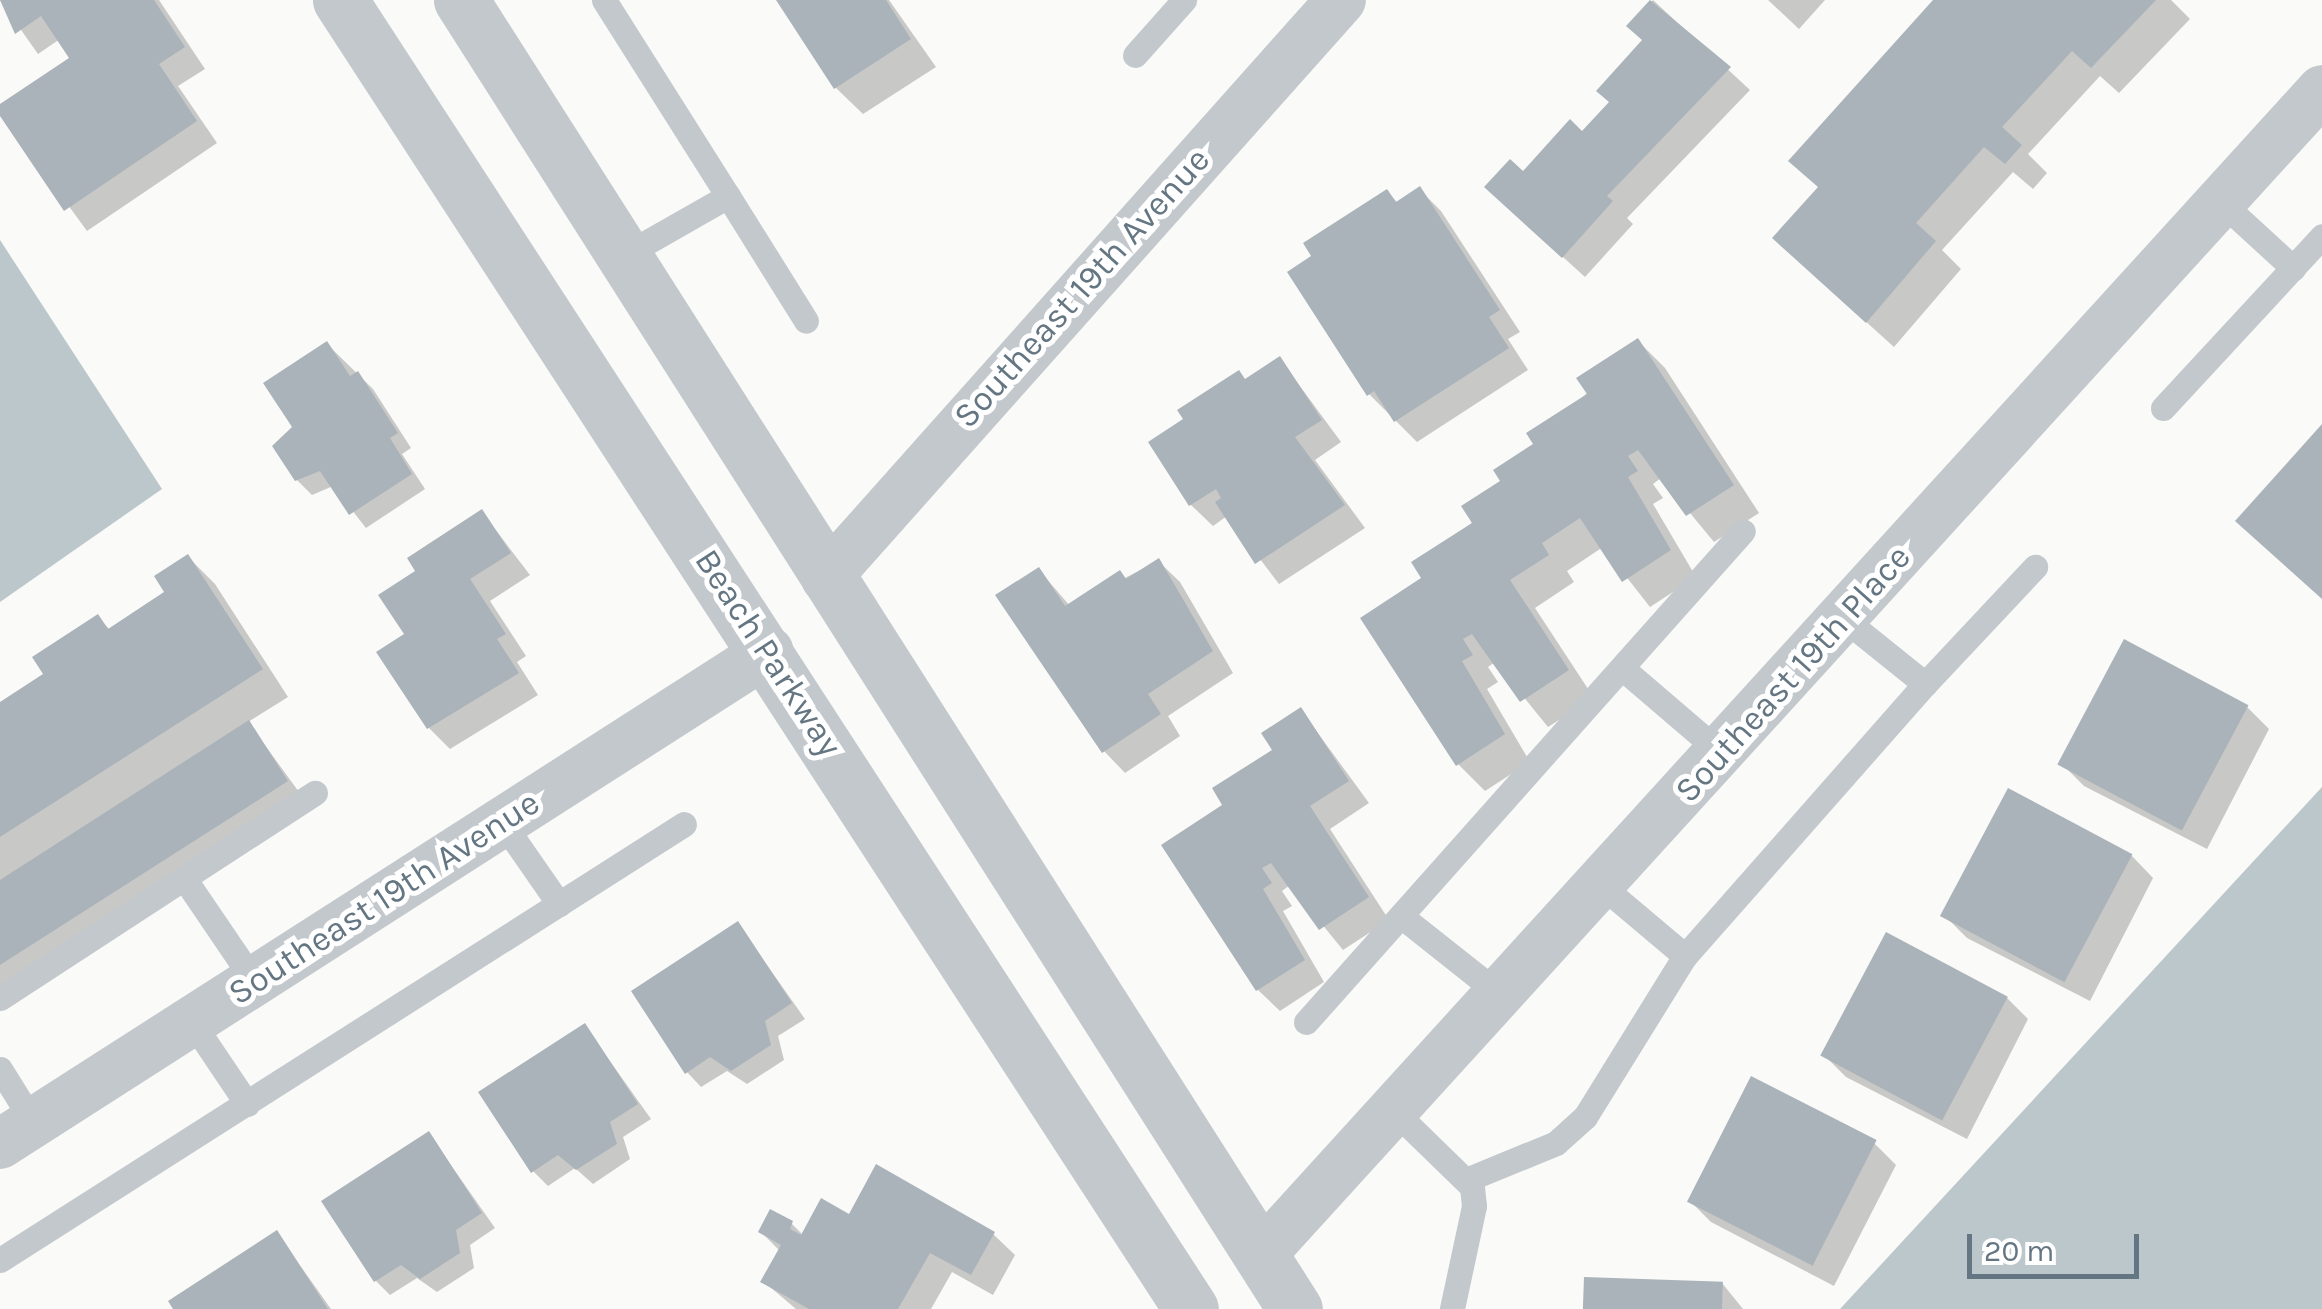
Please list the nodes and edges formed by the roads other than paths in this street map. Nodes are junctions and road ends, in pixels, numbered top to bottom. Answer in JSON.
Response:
{"nodes":[{"id":1,"x":340,"y":0,"type":"edge"},
{"id":2,"x":461,"y":0,"type":"edge"},
{"id":3,"x":604,"y":0,"type":"edge"},
{"id":4,"x":1184,"y":0,"type":"edge"},
{"id":5,"x":1342,"y":0,"type":"edge"},
{"id":6,"x":1135,"y":55,"type":"dead end"},
{"id":7,"x":2322,"y":90,"type":"edge"},
{"id":8,"x":728,"y":196,"type":"junction"},
{"id":9,"x":2221,"y":202,"type":"junction"},
{"id":10,"x":2322,"y":236,"type":"edge"},
{"id":11,"x":623,"y":256,"type":"junction"},
{"id":12,"x":2292,"y":268,"type":"junction"},
{"id":13,"x":806,"y":321,"type":"dead end"},
{"id":14,"x":2164,"y":408,"type":"dead end"},
{"id":15,"x":1743,"y":530,"type":"dead end"},
{"id":16,"x":2035,"y":567,"type":"dead end"},
{"id":17,"x":826,"y":578,"type":"junction"},
{"id":18,"x":1843,"y":618,"type":"junction"},
{"id":19,"x":768,"y":651,"type":"junction"},
{"id":20,"x":1622,"y":668,"type":"junction"},
{"id":21,"x":1925,"y":684,"type":"junction"},
{"id":22,"x":1721,"y":753,"type":"junction"},
{"id":23,"x":315,"y":793,"type":"dead end"},
{"id":24,"x":502,"y":822,"type":"junction"},
{"id":25,"x":684,"y":824,"type":"dead end"},
{"id":26,"x":184,"y":878,"type":"junction"},
{"id":27,"x":1602,"y":886,"type":"junction"},
{"id":28,"x":558,"y":904,"type":"junction"},
{"id":29,"x":1402,"y":916,"type":"junction"},
{"id":30,"x":1685,"y":956,"type":"junction"},
{"id":31,"x":254,"y":982,"type":"junction"},
{"id":32,"x":1502,"y":996,"type":"junction"},
{"id":33,"x":0,"y":998,"type":"edge"},
{"id":34,"x":192,"y":1022,"type":"junction"},
{"id":35,"x":1306,"y":1022,"type":"dead end"},
{"id":36,"x":0,"y":1069,"type":"edge"},
{"id":37,"x":247,"y":1104,"type":"junction"},
{"id":38,"x":1396,"y":1113,"type":"junction"},
{"id":39,"x":17,"y":1133,"type":"edge"},
{"id":40,"x":1466,"y":1180,"type":"junction"},
{"id":41,"x":1260,"y":1256,"type":"junction"},
{"id":42,"x":0,"y":1260,"type":"edge"},
{"id":43,"x":1184,"y":1306,"type":"edge"},
{"id":44,"x":1295,"y":1309,"type":"edge"},
{"id":45,"x":1452,"y":1309,"type":"edge"}],
"edges":[{"from":1,"to":19,"type":"street","name":"Beach Parkway"},
{"from":2,"to":11,"type":"street"},
{"from":3,"to":8,"type":"lane"},
{"from":4,"to":6,"type":"lane"},
{"from":5,"to":17,"type":"street","name":"Southeast 19th Avenue"},
{"from":7,"to":9,"type":"street","name":"Southeast 19th Place"},
{"from":8,"to":11,"type":"lane"},
{"from":8,"to":13,"type":"lane"},
{"from":9,"to":12,"type":"lane"},
{"from":9,"to":18,"type":"street","name":"Southeast 19th Place"},
{"from":10,"to":12,"type":"lane"},
{"from":11,"to":17,"type":"street"},
{"from":12,"to":14,"type":"lane"},
{"from":15,"to":20,"type":"lane"},
{"from":16,"to":21,"type":"lane"},
{"from":17,"to":19,"type":"street"},
{"from":17,"to":41,"type":"street"},
{"from":18,"to":21,"type":"lane"},
{"from":18,"to":22,"type":"street","name":"Southeast 19th Place"},
{"from":19,"to":24,"type":"street","name":"Southeast 19th Avenue"},
{"from":19,"to":43,"type":"street","name":"Beach Parkway"},
{"from":20,"to":22,"type":"lane"},
{"from":20,"to":29,"type":"lane"},
{"from":21,"to":30,"type":"lane"},
{"from":22,"to":27,"type":"street","name":"Southeast 19th Place"},
{"from":23,"to":26,"type":"lane"},
{"from":24,"to":28,"type":"lane"},
{"from":24,"to":31,"type":"street","name":"Southeast 19th Avenue"},
{"from":25,"to":28,"type":"lane"},
{"from":26,"to":31,"type":"lane"},
{"from":26,"to":33,"type":"lane"},
{"from":27,"to":30,"type":"lane"},
{"from":27,"to":32,"type":"street","name":"Southeast 19th Place"},
{"from":28,"to":37,"type":"lane"},
{"from":29,"to":32,"type":"lane"},
{"from":29,"to":35,"type":"lane"},
{"from":30,"to":40,"type":"lane"},
{"from":31,"to":34,"type":"street","name":"Southeast 19th Avenue"},
{"from":32,"to":38,"type":"street","name":"Southeast 19th Place"},
{"from":34,"to":37,"type":"lane"},
{"from":34,"to":39,"type":"street","name":"Southeast 19th Avenue"},
{"from":36,"to":39,"type":"lane"},
{"from":37,"to":42,"type":"lane"},
{"from":38,"to":40,"type":"lane"},
{"from":38,"to":41,"type":"street","name":"Southeast 19th Place"},
{"from":40,"to":45,"type":"lane"},
{"from":41,"to":43,"type":"street"},
{"from":41,"to":44,"type":"street"}]}
